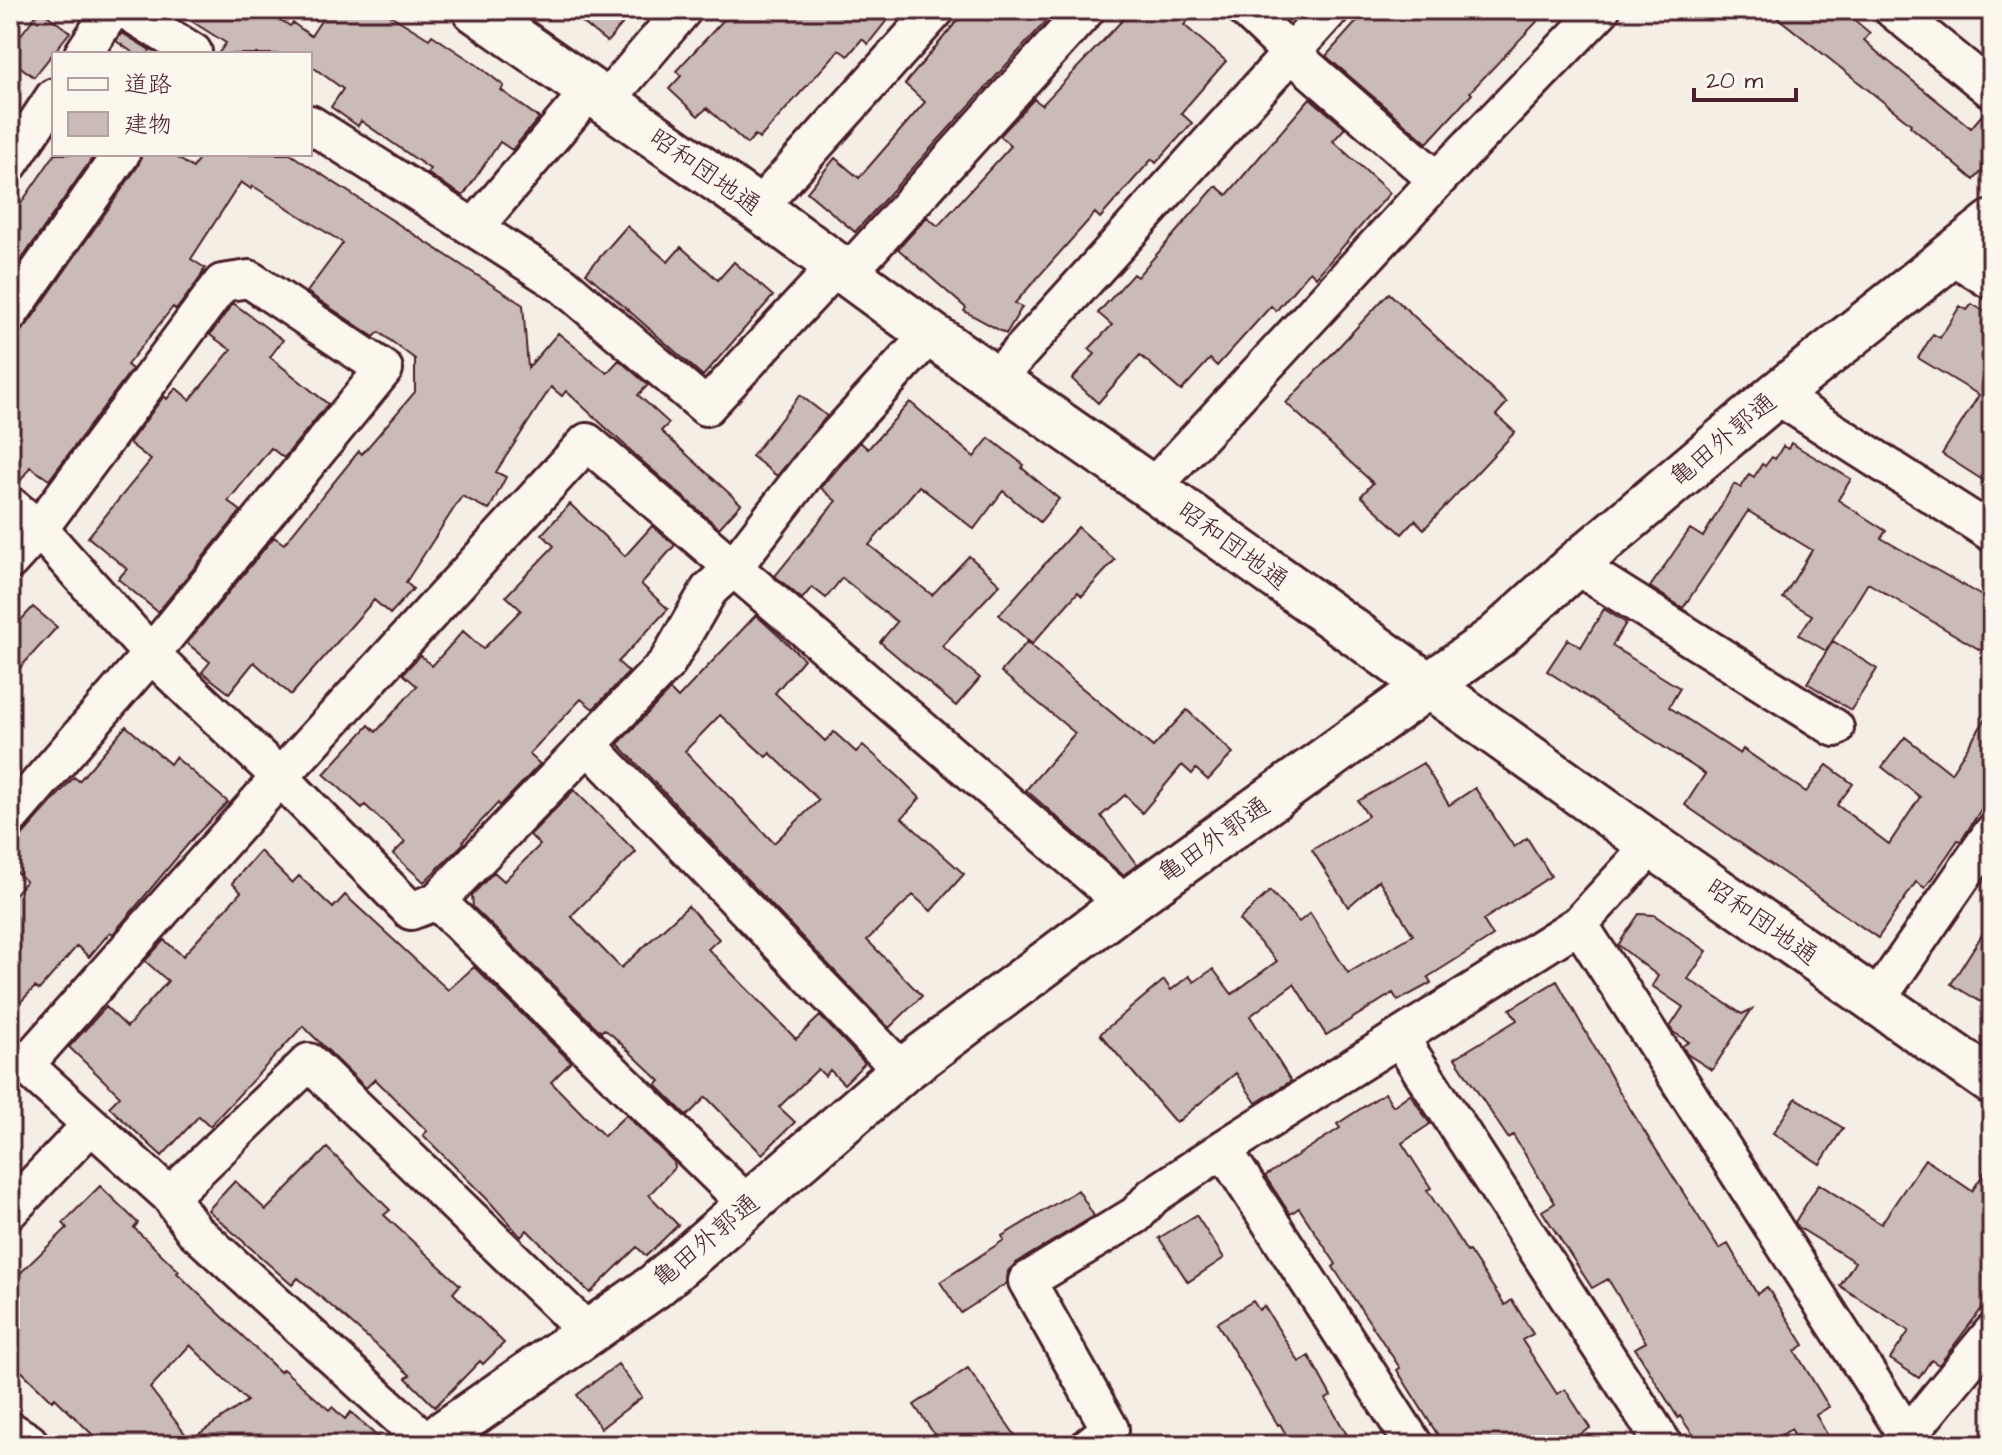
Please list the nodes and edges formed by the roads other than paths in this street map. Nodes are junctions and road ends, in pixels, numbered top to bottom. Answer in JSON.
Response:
{"nodes":[{"id":1,"x":112,"y":10,"type":"edge"},
{"id":2,"x":125,"y":10,"type":"edge"},
{"id":3,"x":475,"y":10,"type":"edge"},
{"id":4,"x":683,"y":10,"type":"edge"},
{"id":5,"x":936,"y":10,"type":"edge"},
{"id":6,"x":1086,"y":10,"type":"edge"},
{"id":7,"x":1246,"y":10,"type":"edge"},
{"id":8,"x":1330,"y":10,"type":"edge"},
{"id":9,"x":1601,"y":10,"type":"edge"},
{"id":10,"x":1893,"y":10,"type":"edge"},
{"id":11,"x":84,"y":52,"type":"edge"},
{"id":12,"x":193,"y":52,"type":"edge"},
{"id":13,"x":1291,"y":53,"type":"junction"},
{"id":14,"x":1992,"y":90,"type":"edge"},
{"id":15,"x":597,"y":97,"type":"junction"},
{"id":16,"x":52,"y":100,"type":"edge"},
{"id":17,"x":312,"y":125,"type":"edge"},
{"id":18,"x":120,"y":156,"type":"edge"},
{"id":19,"x":10,"y":163,"type":"edge"},
{"id":20,"x":1437,"y":180,"type":"junction"},
{"id":21,"x":758,"y":208,"type":"junction"},
{"id":22,"x":1992,"y":223,"type":"edge"},
{"id":23,"x":474,"y":228,"type":"junction"},
{"id":24,"x":1950,"y":254,"type":"junction"},
{"id":25,"x":842,"y":271,"type":"junction"},
{"id":26,"x":1992,"y":281,"type":"edge"},
{"id":27,"x":10,"y":313,"type":"edge"},
{"id":28,"x":930,"y":334,"type":"junction"},
{"id":29,"x":995,"y":380,"type":"junction"},
{"id":30,"x":1776,"y":395,"type":"junction"},
{"id":31,"x":1152,"y":488,"type":"junction"},
{"id":32,"x":10,"y":505,"type":"edge"},
{"id":33,"x":39,"y":529,"type":"junction"},
{"id":34,"x":1992,"y":533,"type":"edge"},
{"id":35,"x":10,"y":561,"type":"edge"},
{"id":36,"x":1575,"y":565,"type":"junction"},
{"id":37,"x":732,"y":569,"type":"junction"},
{"id":38,"x":151,"y":654,"type":"junction"},
{"id":39,"x":1430,"y":686,"type":"junction"},
{"id":40,"x":1835,"y":728,"type":"dead end"},
{"id":41,"x":589,"y":746,"type":"junction"},
{"id":42,"x":280,"y":777,"type":"junction"},
{"id":43,"x":10,"y":817,"type":"edge"},
{"id":44,"x":1992,"y":833,"type":"edge"},
{"id":45,"x":1652,"y":845,"type":"junction"},
{"id":46,"x":437,"y":901,"type":"junction"},
{"id":47,"x":1125,"y":904,"type":"junction"},
{"id":48,"x":1579,"y":924,"type":"junction"},
{"id":49,"x":1876,"y":1001,"type":"junction"},
{"id":50,"x":1400,"y":1038,"type":"junction"},
{"id":51,"x":902,"y":1071,"type":"junction"},
{"id":52,"x":1992,"y":1082,"type":"edge"},
{"id":53,"x":90,"y":1126,"type":"junction"},
{"id":54,"x":1223,"y":1149,"type":"junction"},
{"id":55,"x":170,"y":1196,"type":"junction"},
{"id":56,"x":749,"y":1206,"type":"junction"},
{"id":57,"x":10,"y":1210,"type":"edge"},
{"id":58,"x":589,"y":1333,"type":"junction"},
{"id":59,"x":1992,"y":1333,"type":"edge"},
{"id":60,"x":10,"y":1435,"type":"edge"},
{"id":61,"x":1907,"y":1442,"type":"edge"},
{"id":62,"x":428,"y":1444,"type":"edge"},
{"id":63,"x":26,"y":1445,"type":"edge"},
{"id":64,"x":1090,"y":1445,"type":"edge"},
{"id":65,"x":1414,"y":1445,"type":"edge"},
{"id":66,"x":1664,"y":1445,"type":"edge"}],
"edges":[{"from":1,"to":11,"type":"street"},
{"from":2,"to":12,"type":"street"},
{"from":3,"to":15,"type":"street","name":"昭和団地通"},
{"from":4,"to":15,"type":"street"},
{"from":5,"to":21,"type":"street"},
{"from":6,"to":25,"type":"street"},
{"from":7,"to":13,"type":"street"},
{"from":8,"to":13,"type":"street"},
{"from":9,"to":20,"type":"street"},
{"from":10,"to":14,"type":"street"},
{"from":13,"to":20,"type":"street"},
{"from":13,"to":29,"type":"street"},
{"from":15,"to":21,"type":"street","name":"昭和団地通"},
{"from":15,"to":23,"type":"street"},
{"from":16,"to":19,"type":"street"},
{"from":17,"to":23,"type":"street"},
{"from":18,"to":27,"type":"street"},
{"from":20,"to":31,"type":"street"},
{"from":21,"to":25,"type":"street","name":"昭和団地通"},
{"from":22,"to":24,"type":"street","name":"亀田外郭通"},
{"from":23,"to":25,"type":"street"},
{"from":24,"to":26,"type":"street"},
{"from":24,"to":30,"type":"street","name":"亀田外郭通"},
{"from":25,"to":28,"type":"street","name":"昭和団地通"},
{"from":28,"to":29,"type":"street","name":"昭和団地通"},
{"from":28,"to":37,"type":"street"},
{"from":29,"to":31,"type":"street","name":"昭和団地通"},
{"from":30,"to":34,"type":"street"},
{"from":30,"to":36,"type":"street","name":"亀田外郭通"},
{"from":31,"to":39,"type":"street","name":"昭和団地通"},
{"from":32,"to":33,"type":"street"},
{"from":33,"to":35,"type":"street"},
{"from":33,"to":38,"type":"street"},
{"from":33,"to":38,"type":"street"},
{"from":36,"to":39,"type":"street","name":"亀田外郭通"},
{"from":36,"to":40,"type":"street"},
{"from":37,"to":41,"type":"street"},
{"from":37,"to":42,"type":"street"},
{"from":37,"to":47,"type":"street"},
{"from":38,"to":42,"type":"street"},
{"from":38,"to":43,"type":"street"},
{"from":39,"to":45,"type":"street","name":"昭和団地通"},
{"from":39,"to":47,"type":"street","name":"亀田外郭通"},
{"from":41,"to":46,"type":"street"},
{"from":41,"to":51,"type":"street"},
{"from":42,"to":46,"type":"street"},
{"from":42,"to":53,"type":"street"},
{"from":44,"to":49,"type":"street"},
{"from":45,"to":48,"type":"street"},
{"from":45,"to":49,"type":"street","name":"昭和団地通"},
{"from":46,"to":56,"type":"street"},
{"from":47,"to":51,"type":"street","name":"亀田外郭通"},
{"from":48,"to":50,"type":"street"},
{"from":48,"to":61,"type":"street"},
{"from":49,"to":52,"type":"street","name":"昭和団地通"},
{"from":50,"to":54,"type":"street"},
{"from":50,"to":66,"type":"street"},
{"from":51,"to":56,"type":"street","name":"亀田外郭通"},
{"from":53,"to":55,"type":"street"},
{"from":53,"to":57,"type":"street"},
{"from":54,"to":64,"type":"street"},
{"from":54,"to":65,"type":"street"},
{"from":55,"to":58,"type":"street"},
{"from":55,"to":62,"type":"street"},
{"from":56,"to":58,"type":"street","name":"亀田外郭通"},
{"from":58,"to":62,"type":"street","name":"亀田外郭通"},
{"from":59,"to":61,"type":"street"},
{"from":60,"to":63,"type":"street"}]}
